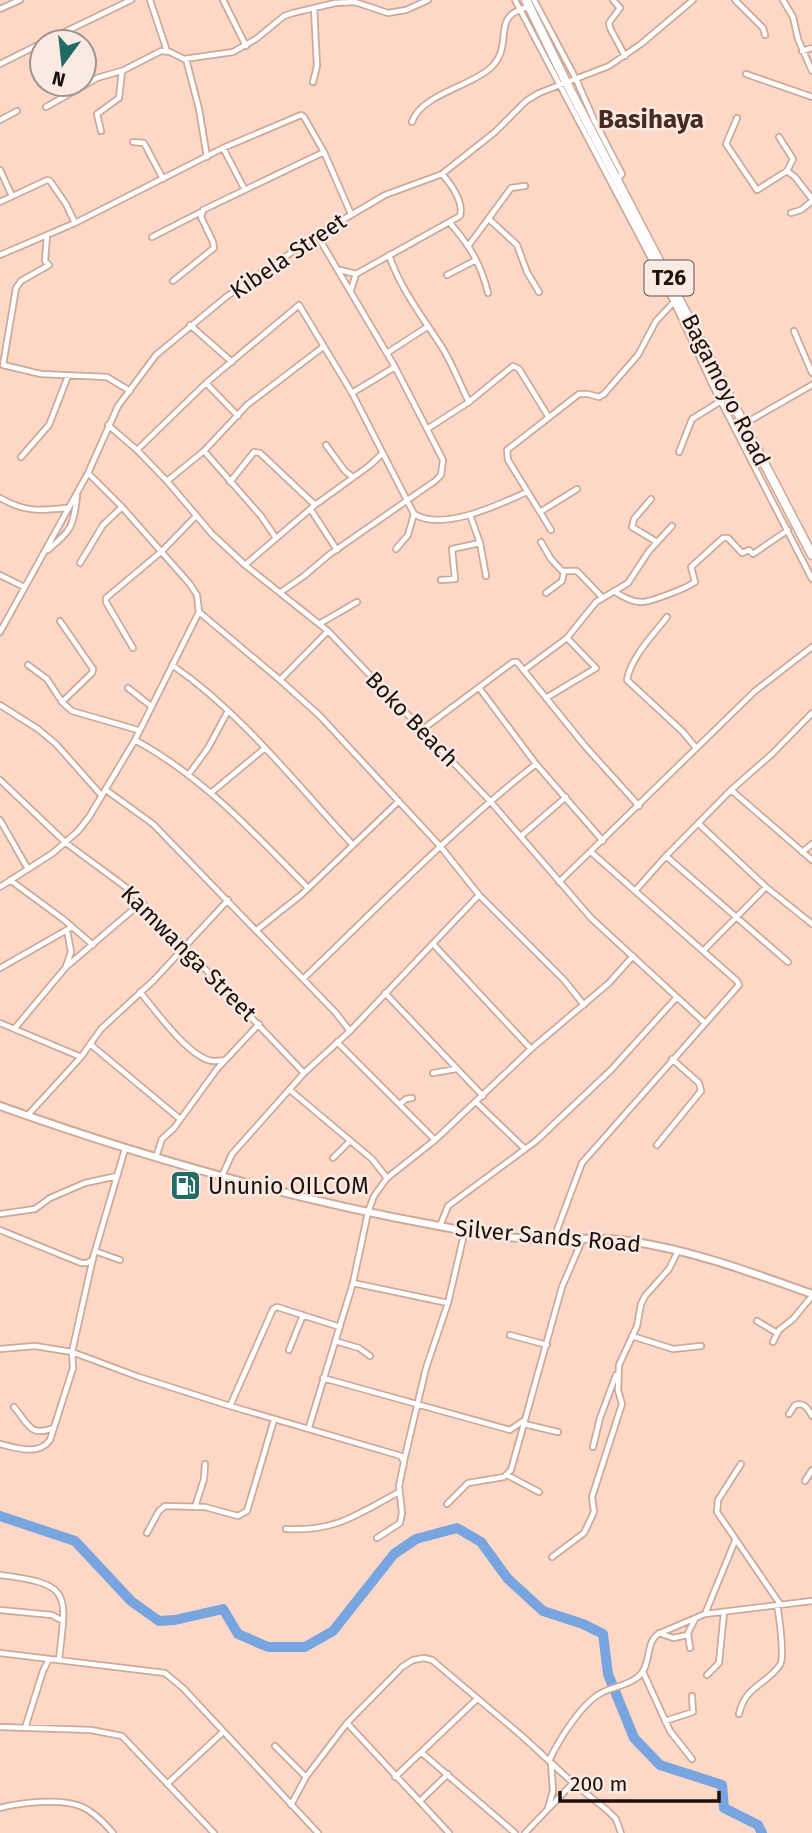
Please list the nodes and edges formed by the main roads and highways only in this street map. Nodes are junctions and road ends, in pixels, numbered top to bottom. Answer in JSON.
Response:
{"nodes":[{"id":1,"x":530,"y":2,"type":"edge"},
{"id":2,"x":812,"y":555,"type":"edge"}],
"edges":[{"from":1,"to":2,"type":"highway","name":"Bagamoyo Road","number":"T26"}]}
